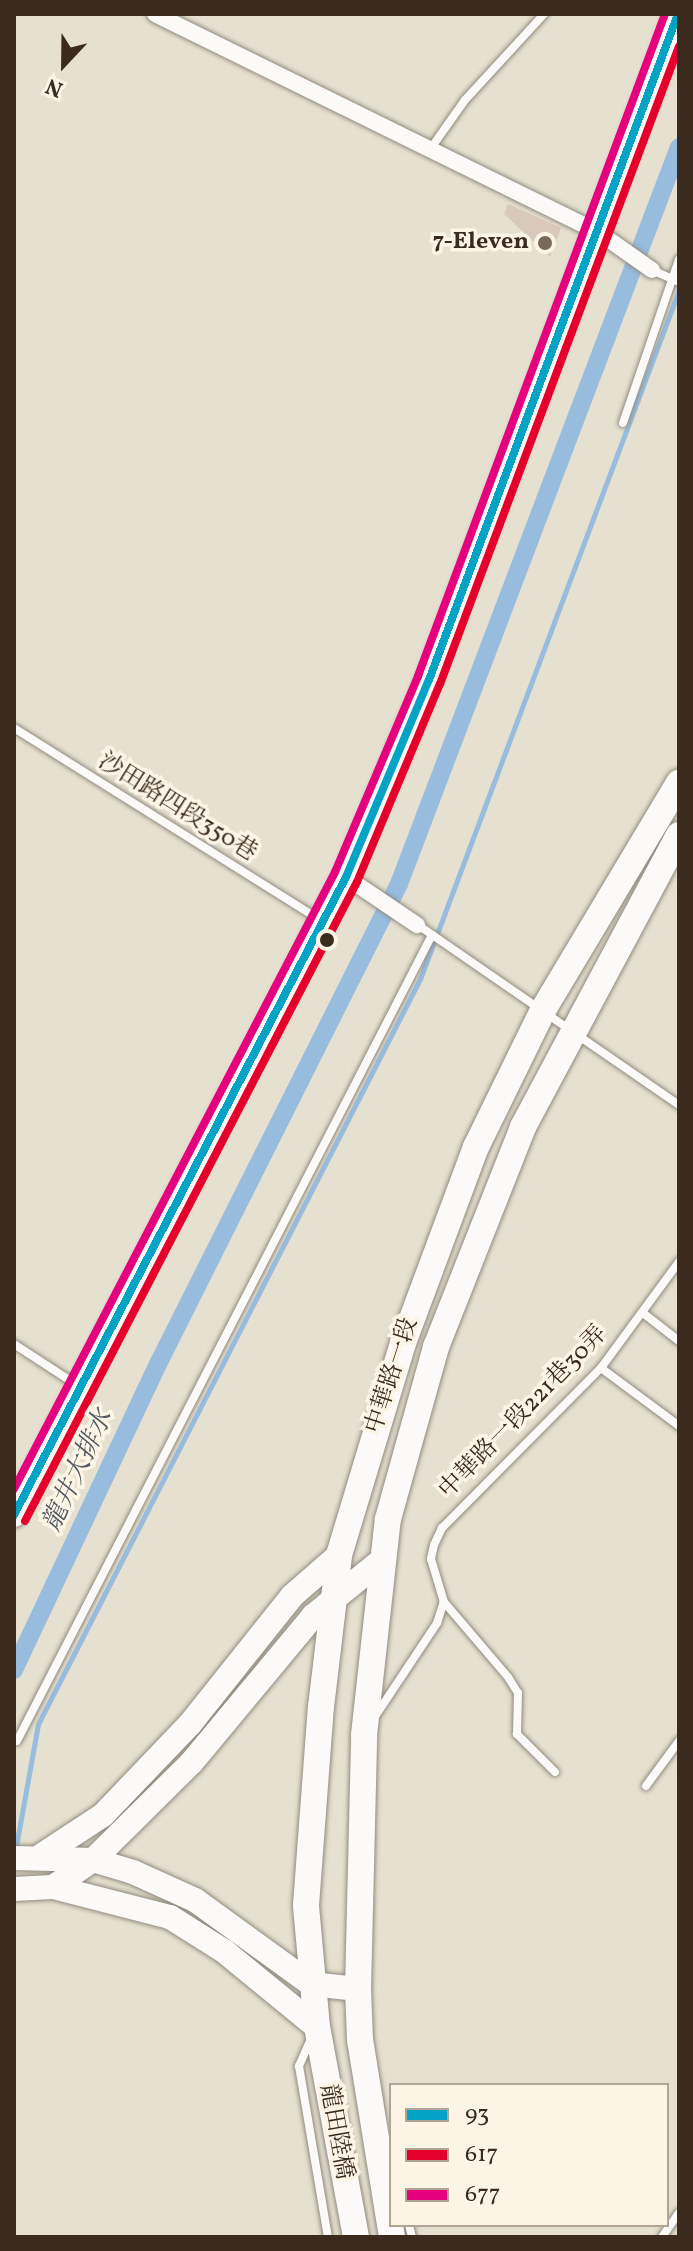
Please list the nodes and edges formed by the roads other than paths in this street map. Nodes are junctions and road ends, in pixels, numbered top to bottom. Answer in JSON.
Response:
{"nodes":[{"id":1,"x":155,"y":14,"type":"edge"},
{"id":2,"x":544,"y":14,"type":"edge"},
{"id":3,"x":678,"y":14,"type":"edge"},
{"id":4,"x":429,"y":152,"type":"junction"},
{"id":5,"x":602,"y":237,"type":"junction"},
{"id":6,"x":679,"y":259,"type":"edge"},
{"id":7,"x":652,"y":270,"type":"joint"},
{"id":8,"x":675,"y":282,"type":"edge"},
{"id":9,"x":623,"y":423,"type":"dead end"},
{"id":10,"x":14,"y":728,"type":"edge"},
{"id":11,"x":679,"y":783,"type":"edge"},
{"id":12,"x":679,"y":835,"type":"edge"},
{"id":13,"x":346,"y":877,"type":"junction"},
{"id":14,"x":320,"y":920,"type":"junction"},
{"id":15,"x":417,"y":925,"type":"joint"},
{"id":16,"x":432,"y":935,"type":"junction"},
{"id":17,"x":543,"y":1010,"type":"junction"},
{"id":18,"x":572,"y":1030,"type":"junction"},
{"id":19,"x":679,"y":1105,"type":"edge"},
{"id":20,"x":679,"y":1262,"type":"edge"},
{"id":21,"x":643,"y":1313,"type":"junction"},
{"id":22,"x":679,"y":1341,"type":"edge"},
{"id":23,"x":14,"y":1344,"type":"edge"},
{"id":24,"x":601,"y":1368,"type":"junction"},
{"id":25,"x":80,"y":1388,"type":"junction"},
{"id":26,"x":679,"y":1426,"type":"edge"},
{"id":27,"x":15,"y":1510,"type":"edge"},
{"id":28,"x":339,"y":1555,"type":"junction"},
{"id":29,"x":382,"y":1560,"type":"junction"},
{"id":30,"x":334,"y":1601,"type":"junction"},
{"id":31,"x":444,"y":1602,"type":"junction"},
{"id":32,"x":364,"y":1735,"type":"junction"},
{"id":33,"x":17,"y":1741,"type":"dead end"},
{"id":34,"x":679,"y":1741,"type":"edge"},
{"id":35,"x":555,"y":1772,"type":"dead end"},
{"id":36,"x":646,"y":1786,"type":"dead end"},
{"id":37,"x":42,"y":1855,"type":"junction"},
{"id":38,"x":14,"y":1858,"type":"edge"},
{"id":39,"x":93,"y":1860,"type":"junction"},
{"id":40,"x":53,"y":1887,"type":"junction"},
{"id":41,"x":14,"y":1889,"type":"edge"},
{"id":42,"x":311,"y":1984,"type":"junction"},
{"id":43,"x":358,"y":1989,"type":"junction"},
{"id":44,"x":317,"y":2027,"type":"junction"},
{"id":45,"x":360,"y":2040,"type":"joint"},
{"id":46,"x":388,"y":2134,"type":"dead end"},
{"id":47,"x":679,"y":2213,"type":"edge"},
{"id":48,"x":389,"y":2219,"type":"edge"},
{"id":49,"x":328,"y":2237,"type":"edge"},
{"id":50,"x":356,"y":2237,"type":"edge"},
{"id":51,"x":662,"y":2237,"type":"edge"}],
"edges":[{"from":1,"to":4,"type":"street"},
{"from":2,"to":4,"type":"lane"},
{"from":3,"to":5,"type":"street"},
{"from":4,"to":5,"type":"street"},
{"from":5,"to":7,"type":"street"},
{"from":5,"to":13,"type":"street"},
{"from":6,"to":8,"type":"lane"},
{"from":7,"to":8,"type":"lane"},
{"from":8,"to":9,"type":"lane"},
{"from":10,"to":14,"type":"lane","name":"沙田路四段350巷"},
{"from":11,"to":17,"type":"main road","name":"中華路一段"},
{"from":12,"to":18,"type":"main road","name":"中華路一段"},
{"from":13,"to":14,"type":"street"},
{"from":13,"to":15,"type":"street"},
{"from":14,"to":25,"type":"street"},
{"from":15,"to":16,"type":"lane"},
{"from":16,"to":17,"type":"lane"},
{"from":16,"to":33,"type":"lane"},
{"from":17,"to":18,"type":"lane"},
{"from":17,"to":28,"type":"main road","name":"中華路一段"},
{"from":18,"to":19,"type":"lane"},
{"from":18,"to":29,"type":"main road","name":"中華路一段"},
{"from":20,"to":21,"type":"lane","name":"中華路一段221巷30弄"},
{"from":21,"to":22,"type":"lane"},
{"from":21,"to":24,"type":"lane","name":"中華路一段221巷30弄"},
{"from":23,"to":25,"type":"lane"},
{"from":24,"to":26,"type":"lane"},
{"from":24,"to":31,"type":"lane","name":"中華路一段221巷30弄"},
{"from":25,"to":27,"type":"street"},
{"from":28,"to":30,"type":"main road","name":"中華路一段"},
{"from":28,"to":37,"type":"street"},
{"from":29,"to":30,"type":"street"},
{"from":29,"to":32,"type":"main road","name":"中華路一段"},
{"from":30,"to":39,"type":"street"},
{"from":30,"to":42,"type":"main road","name":"中華路一段"},
{"from":31,"to":32,"type":"lane"},
{"from":31,"to":35,"type":"lane"},
{"from":32,"to":43,"type":"main road","name":"中華路一段"},
{"from":34,"to":36,"type":"lane"},
{"from":37,"to":38,"type":"street"},
{"from":37,"to":39,"type":"street"},
{"from":39,"to":40,"type":"street"},
{"from":39,"to":42,"type":"street"},
{"from":40,"to":41,"type":"street"},
{"from":40,"to":44,"type":"street"},
{"from":42,"to":43,"type":"street"},
{"from":42,"to":44,"type":"main road","name":"中華路一段"},
{"from":43,"to":45,"type":"main road","name":"中華路一段"},
{"from":43,"to":46,"type":"lane"},
{"from":44,"to":49,"type":"lane"},
{"from":44,"to":50,"type":"main road","name":"龍田陸橋"},
{"from":45,"to":48,"type":"main road","name":"龍田陸橋"},
{"from":47,"to":51,"type":"lane"}]}
